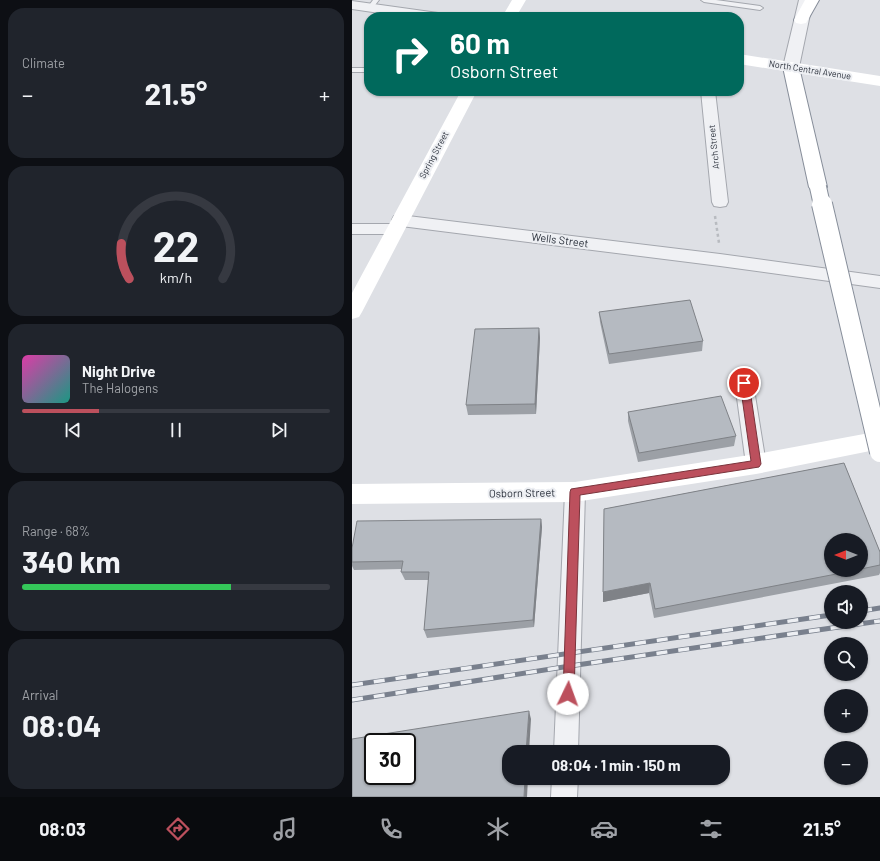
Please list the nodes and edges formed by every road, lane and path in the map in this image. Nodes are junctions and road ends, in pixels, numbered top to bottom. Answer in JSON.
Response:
{"nodes":[{"id":1,"x":519,"y":0,"type":"edge"},
{"id":2,"x":704,"y":0,"type":"edge"},
{"id":3,"x":806,"y":0,"type":"edge"},
{"id":4,"x":812,"y":0,"type":"edge"},
{"id":5,"x":373,"y":4,"type":"edge"},
{"id":6,"x":352,"y":5,"type":"edge"},
{"id":7,"x":760,"y":8,"type":"dead end"},
{"id":8,"x":413,"y":12,"type":"edge"},
{"id":9,"x":512,"y":12,"type":"edge"},
{"id":10,"x":801,"y":20,"type":"junction"},
{"id":11,"x":744,"y":60,"type":"edge"},
{"id":12,"x":791,"y":67,"type":"junction"},
{"id":13,"x":352,"y":70,"type":"edge"},
{"id":14,"x":364,"y":70,"type":"edge"},
{"id":15,"x":879,"y":80,"type":"edge"},
{"id":16,"x":466,"y":96,"type":"edge"},
{"id":17,"x":708,"y":96,"type":"edge"},
{"id":18,"x":717,"y":207,"type":"joint"},
{"id":19,"x":397,"y":224,"type":"junction"},
{"id":20,"x":352,"y":229,"type":"edge"},
{"id":21,"x":719,"y":243,"type":"dead end"},
{"id":22,"x":880,"y":282,"type":"edge"},
{"id":23,"x":352,"y":312,"type":"edge"},
{"id":24,"x":744,"y":383,"type":"dead end"},
{"id":25,"x":880,"y":440,"type":"edge"},
{"id":26,"x":880,"y":452,"type":"edge"},
{"id":27,"x":756,"y":464,"type":"junction"},
{"id":28,"x":575,"y":492,"type":"junction"},
{"id":29,"x":352,"y":494,"type":"edge"},
{"id":30,"x":566,"y":745,"type":"edge"},
{"id":31,"x":565,"y":785,"type":"edge"},
{"id":32,"x":564,"y":797,"type":"edge"}],
"edges":[{"from":1,"to":9,"type":"main road"},
{"from":2,"to":7,"type":"lane"},
{"from":3,"to":10,"type":"street"},
{"from":4,"to":10,"type":"main road"},
{"from":5,"to":6,"type":"street"},
{"from":5,"to":8,"type":"street"},
{"from":10,"to":12,"type":"street"},
{"from":11,"to":12,"type":"main road","name":"North Central Avenue"},
{"from":12,"to":15,"type":"main road","name":"North Central Avenue"},
{"from":12,"to":26,"type":"main road","bridge":true},
{"from":13,"to":14,"type":"lane"},
{"from":16,"to":19,"type":"main road","name":"Spring Street"},
{"from":17,"to":18,"type":"street","name":"Arch Street"},
{"from":18,"to":21,"type":"path"},
{"from":19,"to":20,"type":"street","name":"Wells Street"},
{"from":19,"to":22,"type":"street","name":"Wells Street"},
{"from":19,"to":23,"type":"main road","name":"Spring Street"},
{"from":24,"to":27,"type":"street"},
{"from":25,"to":27,"type":"main road","name":"Osborn Street"},
{"from":27,"to":28,"type":"main road","name":"Osborn Street"},
{"from":28,"to":29,"type":"main road","name":"Osborn Street"},
{"from":28,"to":30,"type":"street"},
{"from":31,"to":32,"type":"street"}]}
